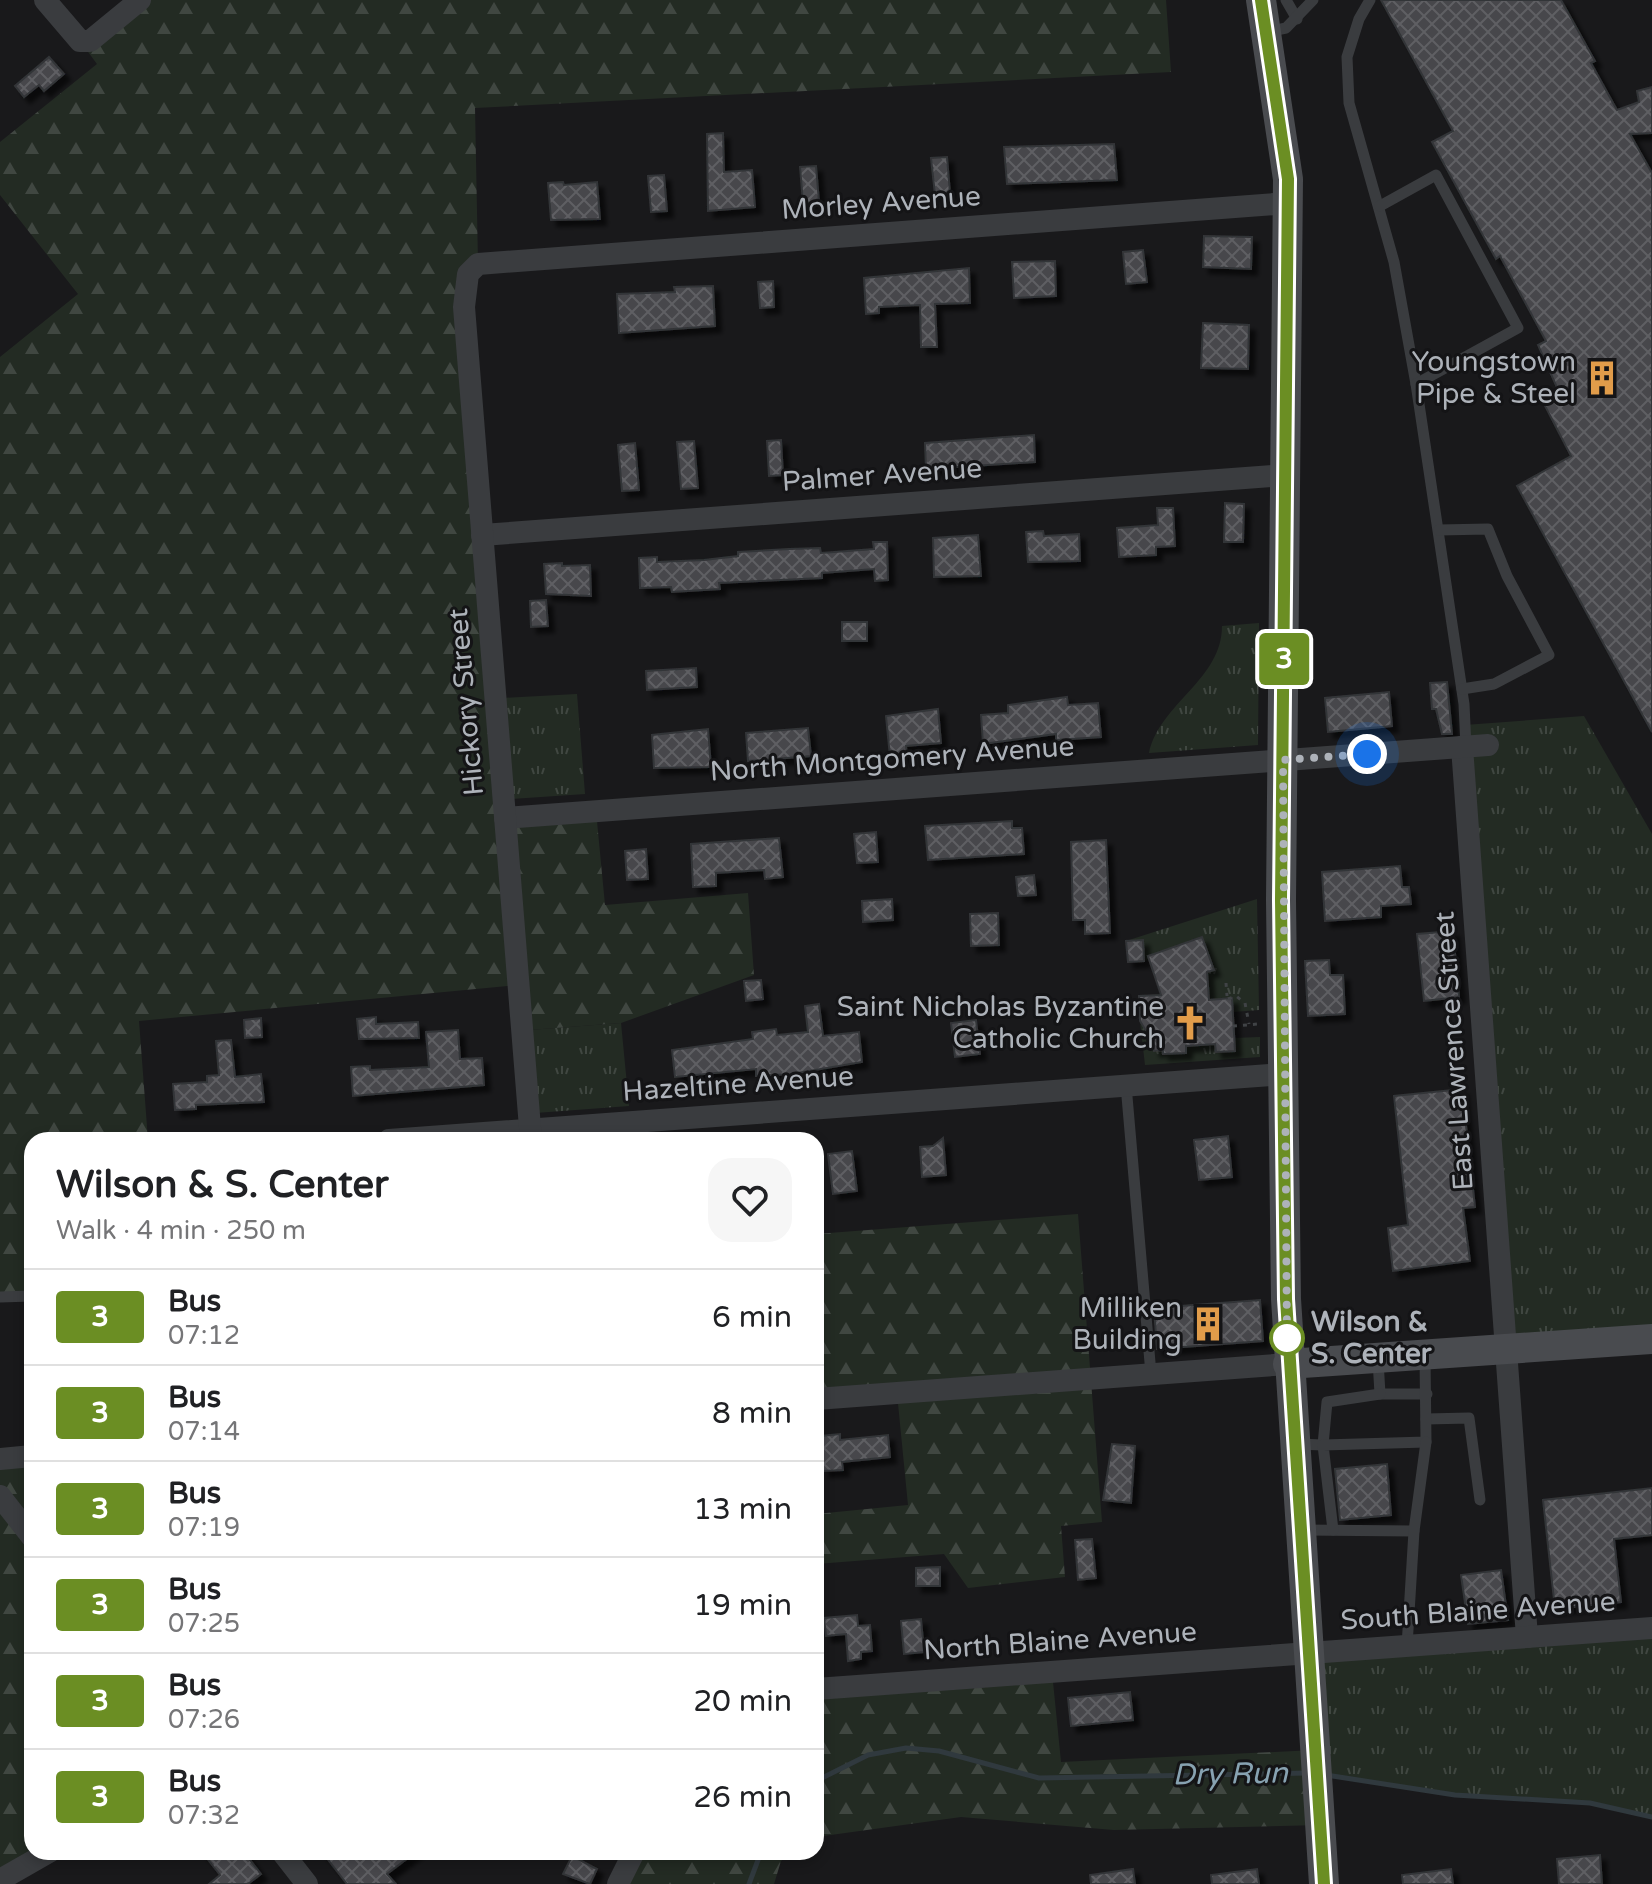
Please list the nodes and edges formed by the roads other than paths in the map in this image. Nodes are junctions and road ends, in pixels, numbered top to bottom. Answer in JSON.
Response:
{"nodes":[{"id":1,"x":45,"y":0,"type":"edge"},
{"id":2,"x":140,"y":0,"type":"edge"},
{"id":3,"x":1261,"y":0,"type":"edge"},
{"id":4,"x":1286,"y":0,"type":"edge"},
{"id":5,"x":1313,"y":0,"type":"edge"},
{"id":6,"x":1370,"y":0,"type":"edge"},
{"id":7,"x":1297,"y":19,"type":"junction"},
{"id":8,"x":1266,"y":32,"type":"junction"},
{"id":9,"x":1288,"y":203,"type":"junction"},
{"id":10,"x":1380,"y":206,"type":"junction"},
{"id":11,"x":478,"y":264,"type":"joint"},
{"id":12,"x":1416,"y":384,"type":"junction"},
{"id":13,"x":1286,"y":475,"type":"junction"},
{"id":14,"x":1439,"y":530,"type":"junction"},
{"id":15,"x":482,"y":535,"type":"junction"},
{"id":16,"x":1462,"y":689,"type":"junction"},
{"id":17,"x":1472,"y":746,"type":"junction"},
{"id":18,"x":1283,"y":760,"type":"junction"},
{"id":19,"x":505,"y":818,"type":"junction"},
{"id":20,"x":1284,"y":1074,"type":"junction"},
{"id":21,"x":1126,"y":1085,"type":"junction"},
{"id":22,"x":530,"y":1132,"type":"edge"},
{"id":23,"x":566,"y":1132,"type":"edge"},
{"id":24,"x":24,"y":1296,"type":"edge"},
{"id":25,"x":0,"y":1297,"type":"edge"},
{"id":26,"x":1652,"y":1339,"type":"edge"},
{"id":27,"x":1506,"y":1350,"type":"junction"},
{"id":28,"x":1425,"y":1356,"type":"junction"},
{"id":29,"x":1378,"y":1360,"type":"junction"},
{"id":30,"x":1288,"y":1364,"type":"junction"},
{"id":31,"x":1151,"y":1374,"type":"junction"},
{"id":32,"x":1427,"y":1394,"type":"junction"},
{"id":33,"x":824,"y":1398,"type":"edge"},
{"id":34,"x":1373,"y":1398,"type":"junction"},
{"id":35,"x":1426,"y":1419,"type":"junction"},
{"id":36,"x":1395,"y":1429,"type":"dead end"},
{"id":37,"x":1372,"y":1430,"type":"dead end"},
{"id":38,"x":1426,"y":1442,"type":"junction"},
{"id":39,"x":1374,"y":1443,"type":"junction"},
{"id":40,"x":1395,"y":1443,"type":"junction"},
{"id":41,"x":1308,"y":1445,"type":"junction"},
{"id":42,"x":24,"y":1457,"type":"edge"},
{"id":43,"x":0,"y":1459,"type":"edge"},
{"id":44,"x":0,"y":1496,"type":"edge"},
{"id":45,"x":1480,"y":1500,"type":"dead end"},
{"id":46,"x":24,"y":1527,"type":"edge"},
{"id":47,"x":1299,"y":1530,"type":"junction"},
{"id":48,"x":1333,"y":1530,"type":"junction"},
{"id":49,"x":1414,"y":1531,"type":"junction"},
{"id":50,"x":1652,"y":1628,"type":"edge"},
{"id":51,"x":1527,"y":1637,"type":"junction"},
{"id":52,"x":1407,"y":1646,"type":"junction"},
{"id":53,"x":1308,"y":1653,"type":"junction"},
{"id":54,"x":824,"y":1688,"type":"edge"},
{"id":55,"x":35,"y":1860,"type":"edge"},
{"id":56,"x":288,"y":1860,"type":"edge"},
{"id":57,"x":630,"y":1860,"type":"edge"},
{"id":58,"x":0,"y":1880,"type":"edge"},
{"id":59,"x":307,"y":1884,"type":"edge"},
{"id":60,"x":618,"y":1884,"type":"edge"},
{"id":61,"x":1324,"y":1884,"type":"edge"}],
"edges":[{"from":1,"to":2,"type":"street"},
{"from":3,"to":8,"type":"main road"},
{"from":4,"to":7,"type":"lane"},
{"from":5,"to":7,"type":"lane"},
{"from":6,"to":10,"type":"lane"},
{"from":7,"to":8,"type":"lane"},
{"from":8,"to":9,"type":"main road"},
{"from":9,"to":11,"type":"street","name":"Morley Avenue"},
{"from":9,"to":13,"type":"main road"},
{"from":10,"to":12,"type":"lane"},
{"from":10,"to":12,"type":"lane"},
{"from":11,"to":15,"type":"street","name":"Hickory Street"},
{"from":12,"to":14,"type":"lane"},
{"from":13,"to":15,"type":"street","name":"Palmer Avenue"},
{"from":13,"to":18,"type":"main road"},
{"from":14,"to":16,"type":"lane"},
{"from":14,"to":16,"type":"lane"},
{"from":15,"to":19,"type":"street","name":"Hickory Street"},
{"from":16,"to":17,"type":"lane"},
{"from":17,"to":18,"type":"street","name":"North Montgomery Avenue"},
{"from":17,"to":27,"type":"street","name":"East Lawrence Street"},
{"from":18,"to":19,"type":"street","name":"North Montgomery Avenue"},
{"from":18,"to":20,"type":"main road"},
{"from":19,"to":22,"type":"street","name":"Hickory Street"},
{"from":20,"to":21,"type":"street","name":"Hazeltine Avenue"},
{"from":20,"to":30,"type":"main road"},
{"from":21,"to":23,"type":"street","name":"Hazeltine Avenue"},
{"from":21,"to":31,"type":"lane"},
{"from":24,"to":25,"type":"lane"},
{"from":26,"to":27,"type":"main road"},
{"from":27,"to":28,"type":"main road"},
{"from":27,"to":51,"type":"street","name":"East Lawrence Street"},
{"from":28,"to":29,"type":"main road"},
{"from":28,"to":32,"type":"lane"},
{"from":29,"to":30,"type":"main road"},
{"from":29,"to":34,"type":"lane"},
{"from":30,"to":31,"type":"street"},
{"from":30,"to":41,"type":"main road"},
{"from":31,"to":33,"type":"street"},
{"from":32,"to":34,"type":"lane"},
{"from":32,"to":35,"type":"lane"},
{"from":34,"to":41,"type":"lane"},
{"from":35,"to":38,"type":"lane"},
{"from":35,"to":45,"type":"lane"},
{"from":36,"to":40,"type":"lane"},
{"from":37,"to":39,"type":"lane"},
{"from":38,"to":40,"type":"lane"},
{"from":38,"to":49,"type":"lane"},
{"from":39,"to":40,"type":"lane"},
{"from":39,"to":41,"type":"lane"},
{"from":41,"to":47,"type":"main road"},
{"from":41,"to":48,"type":"lane"},
{"from":42,"to":43,"type":"street"},
{"from":44,"to":46,"type":"street"},
{"from":47,"to":48,"type":"lane"},
{"from":47,"to":53,"type":"main road"},
{"from":48,"to":49,"type":"lane"},
{"from":49,"to":52,"type":"lane"},
{"from":50,"to":51,"type":"street","name":"South Blaine Avenue"},
{"from":51,"to":52,"type":"street","name":"South Blaine Avenue"},
{"from":52,"to":53,"type":"street","name":"South Blaine Avenue"},
{"from":53,"to":54,"type":"street","name":"North Blaine Avenue"},
{"from":53,"to":61,"type":"main road"},
{"from":55,"to":58,"type":"street"},
{"from":56,"to":59,"type":"street"},
{"from":57,"to":60,"type":"street"}]}
